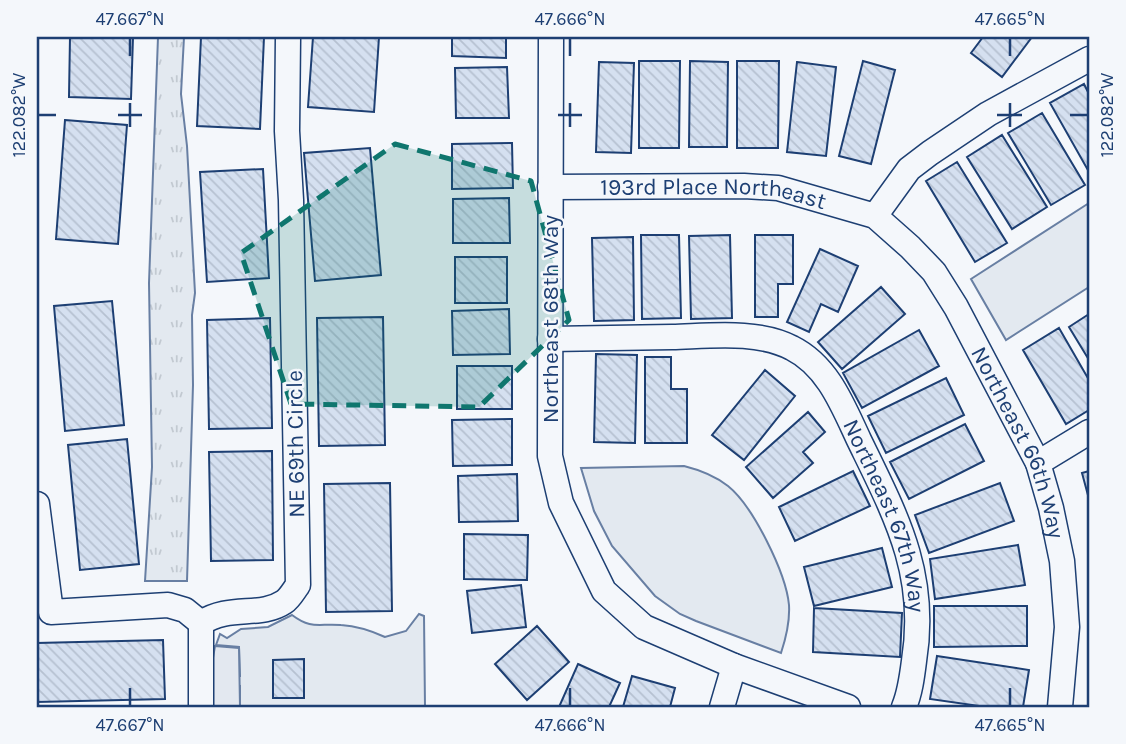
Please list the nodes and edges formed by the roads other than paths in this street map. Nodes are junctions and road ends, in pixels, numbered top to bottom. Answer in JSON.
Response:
{"nodes":[{"id":1,"x":288,"y":37,"type":"edge"},
{"id":2,"x":551,"y":37,"type":"edge"},
{"id":3,"x":1089,"y":59,"type":"edge"},
{"id":4,"x":550,"y":187,"type":"junction"},
{"id":5,"x":875,"y":216,"type":"junction"},
{"id":6,"x":551,"y":339,"type":"junction"},
{"id":7,"x":1089,"y":432,"type":"edge"},
{"id":8,"x":1038,"y":463,"type":"junction"},
{"id":9,"x":37,"y":504,"type":"edge"},
{"id":10,"x":44,"y":613,"type":"edge"},
{"id":11,"x":201,"y":624,"type":"junction"},
{"id":12,"x":734,"y":666,"type":"junction"},
{"id":13,"x":201,"y":707,"type":"edge"},
{"id":14,"x":722,"y":707,"type":"edge"},
{"id":15,"x":848,"y":707,"type":"edge"},
{"id":16,"x":904,"y":707,"type":"edge"},
{"id":17,"x":1060,"y":707,"type":"edge"}],
"edges":[{"from":1,"to":11,"type":"street","name":"NE 69th Circle"},
{"from":2,"to":4,"type":"street","name":"Northeast 68th Way"},
{"from":3,"to":5,"type":"street"},
{"from":4,"to":5,"type":"street","name":"193rd Place Northeast"},
{"from":4,"to":6,"type":"street","name":"Northeast 68th Way"},
{"from":5,"to":8,"type":"street","name":"Northeast 66th Way"},
{"from":6,"to":12,"type":"street","name":"Northeast 68th Way"},
{"from":6,"to":16,"type":"street","name":"Northeast 67th Way"},
{"from":7,"to":8,"type":"street"},
{"from":8,"to":17,"type":"street","name":"Northeast 66th Way"},
{"from":9,"to":10,"type":"street"},
{"from":10,"to":11,"type":"street"},
{"from":11,"to":13,"type":"street"},
{"from":12,"to":14,"type":"street"},
{"from":12,"to":15,"type":"street"}]}
